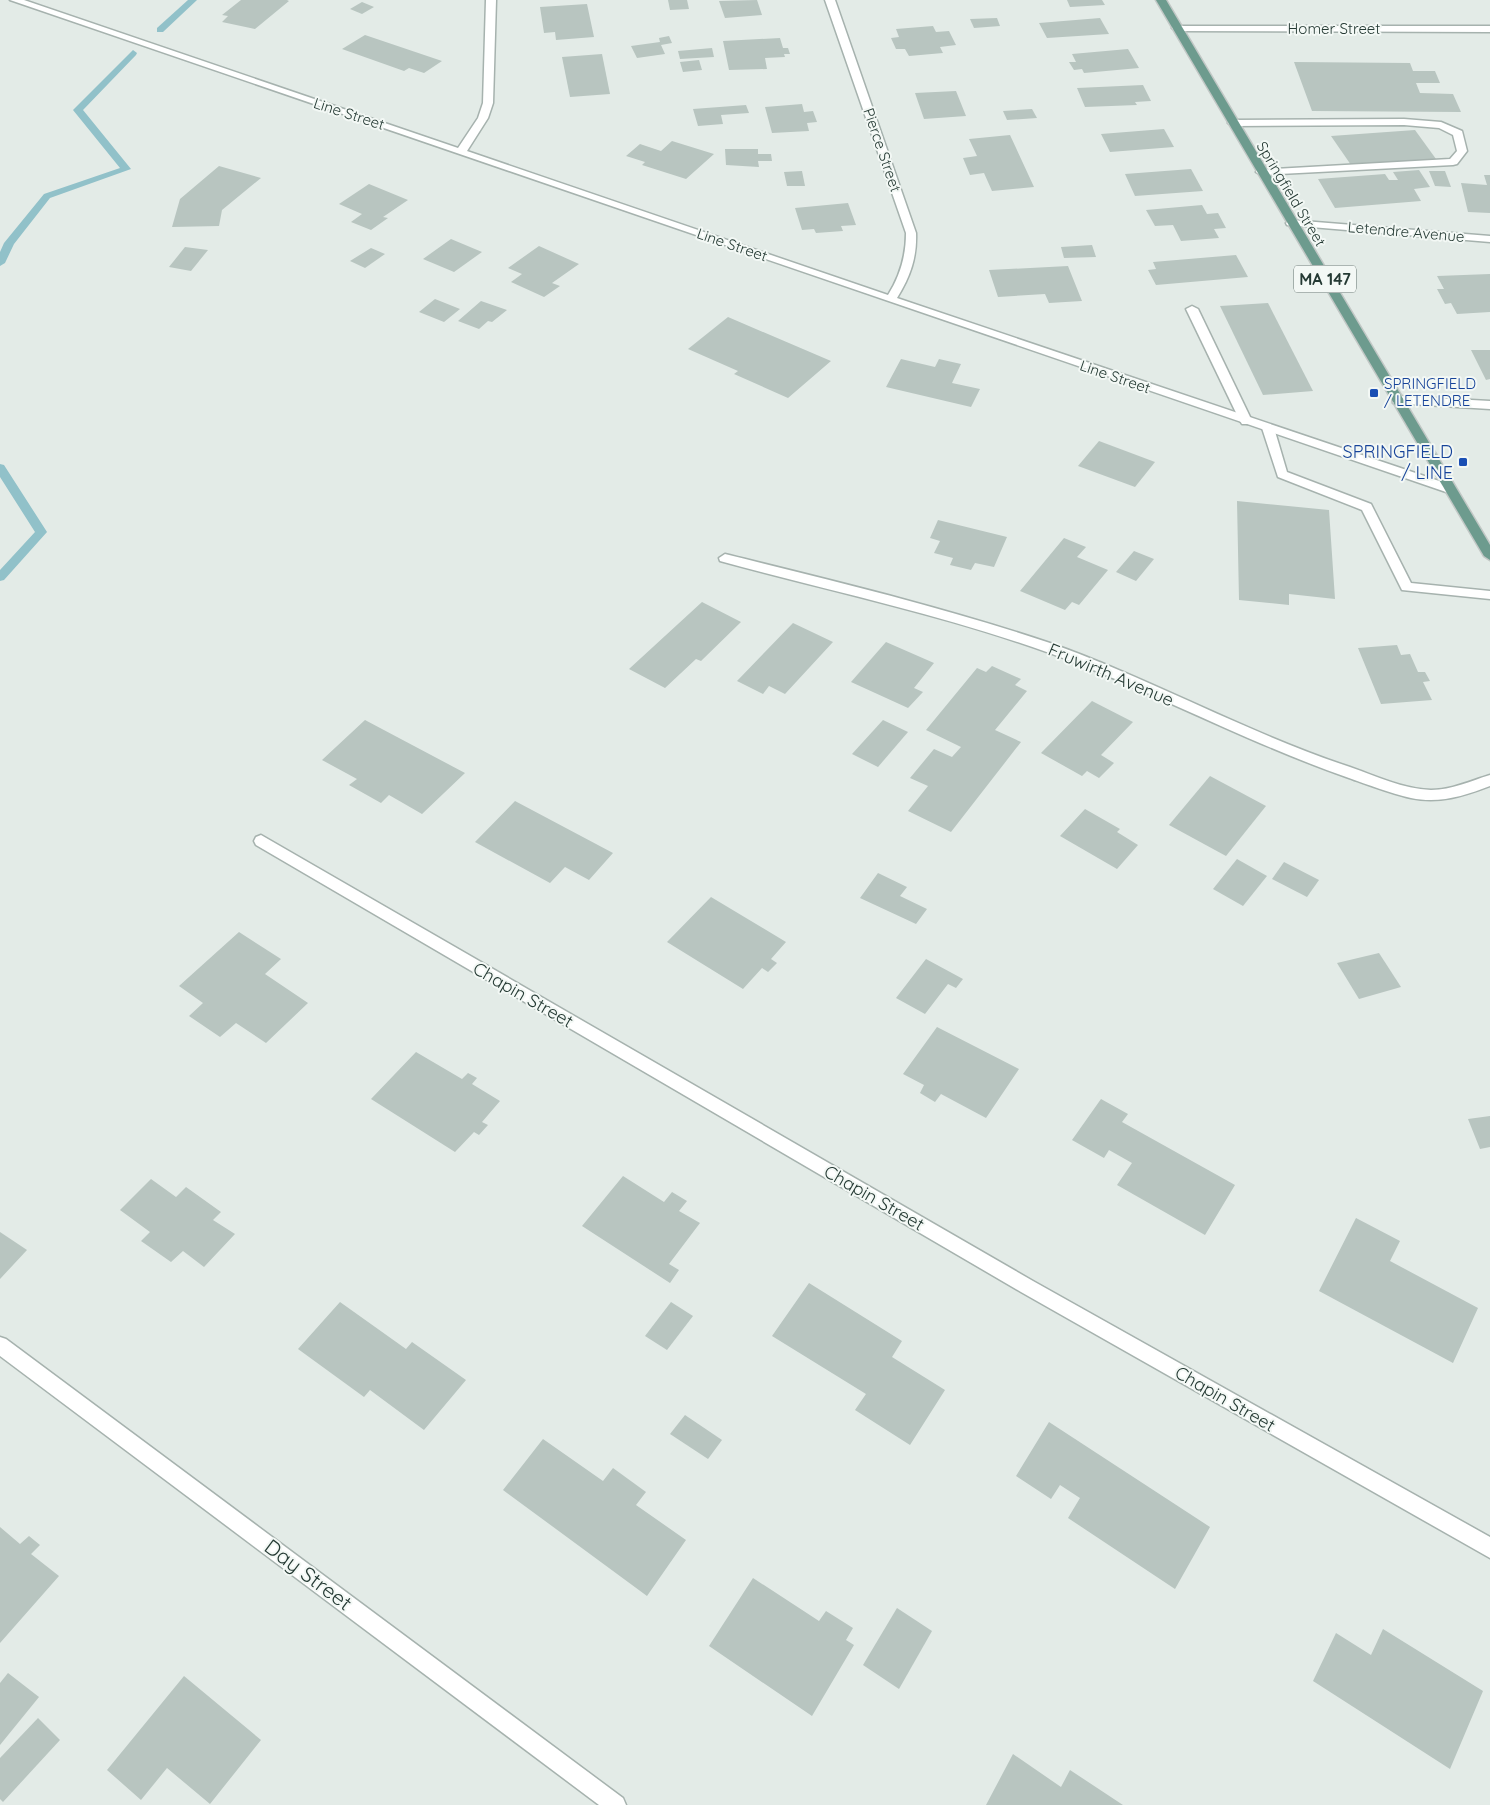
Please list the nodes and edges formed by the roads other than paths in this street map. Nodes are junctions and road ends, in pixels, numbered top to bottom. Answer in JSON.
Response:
{"nodes":[{"id":1,"x":15,"y":0,"type":"edge"},
{"id":2,"x":491,"y":0,"type":"edge"},
{"id":3,"x":830,"y":0,"type":"edge"},
{"id":4,"x":1161,"y":0,"type":"edge"},
{"id":5,"x":1177,"y":28,"type":"junction"},
{"id":6,"x":1490,"y":29,"type":"edge"},
{"id":7,"x":1233,"y":124,"type":"junction"},
{"id":8,"x":461,"y":152,"type":"junction"},
{"id":9,"x":1261,"y":172,"type":"junction"},
{"id":10,"x":1291,"y":222,"type":"junction"},
{"id":11,"x":1490,"y":239,"type":"edge"},
{"id":12,"x":891,"y":299,"type":"junction"},
{"id":13,"x":1192,"y":309,"type":"dead end"},
{"id":14,"x":1397,"y":400,"type":"junction"},
{"id":15,"x":1490,"y":405,"type":"edge"},
{"id":16,"x":1246,"y":421,"type":"junction"},
{"id":17,"x":1268,"y":428,"type":"junction"},
{"id":18,"x":1450,"y":489,"type":"junction"},
{"id":19,"x":1490,"y":556,"type":"edge"},
{"id":20,"x":725,"y":558,"type":"dead end"},
{"id":21,"x":1490,"y":595,"type":"edge"},
{"id":22,"x":1490,"y":780,"type":"edge"},
{"id":23,"x":261,"y":841,"type":"dead end"},
{"id":24,"x":0,"y":1346,"type":"edge"},
{"id":25,"x":1490,"y":1548,"type":"edge"},
{"id":26,"x":616,"y":1805,"type":"edge"}],
"edges":[{"from":1,"to":8,"type":"street","name":"Line Street"},
{"from":2,"to":8,"type":"street"},
{"from":3,"to":12,"type":"street","name":"Pierce Street"},
{"from":4,"to":5,"type":"main road","name":"Springfield Street","number":"MA 147"},
{"from":5,"to":6,"type":"street","name":"Homer Street"},
{"from":5,"to":7,"type":"main road","name":"Springfield Street","number":"MA 147"},
{"from":7,"to":9,"type":"main road","name":"Springfield Street","number":"MA 147"},
{"from":7,"to":9,"type":"street"},
{"from":8,"to":12,"type":"street","name":"Line Street"},
{"from":9,"to":10,"type":"main road","name":"Springfield Street","number":"MA 147"},
{"from":10,"to":11,"type":"street","name":"Letendre Avenue"},
{"from":10,"to":14,"type":"main road","name":"Springfield Street","number":"MA 147"},
{"from":12,"to":16,"type":"street","name":"Line Street"},
{"from":13,"to":16,"type":"street"},
{"from":14,"to":15,"type":"street"},
{"from":14,"to":18,"type":"main road","name":"Springfield Street","number":"MA 147"},
{"from":16,"to":17,"type":"street","name":"Line Street"},
{"from":17,"to":18,"type":"street","name":"Line Street"},
{"from":17,"to":21,"type":"street"},
{"from":18,"to":19,"type":"main road","name":"Springfield Street","number":"MA 147"},
{"from":20,"to":22,"type":"street","name":"Fruwirth Avenue"},
{"from":23,"to":25,"type":"street","name":"Chapin Street"},
{"from":24,"to":26,"type":"street","name":"Day Street"}]}
